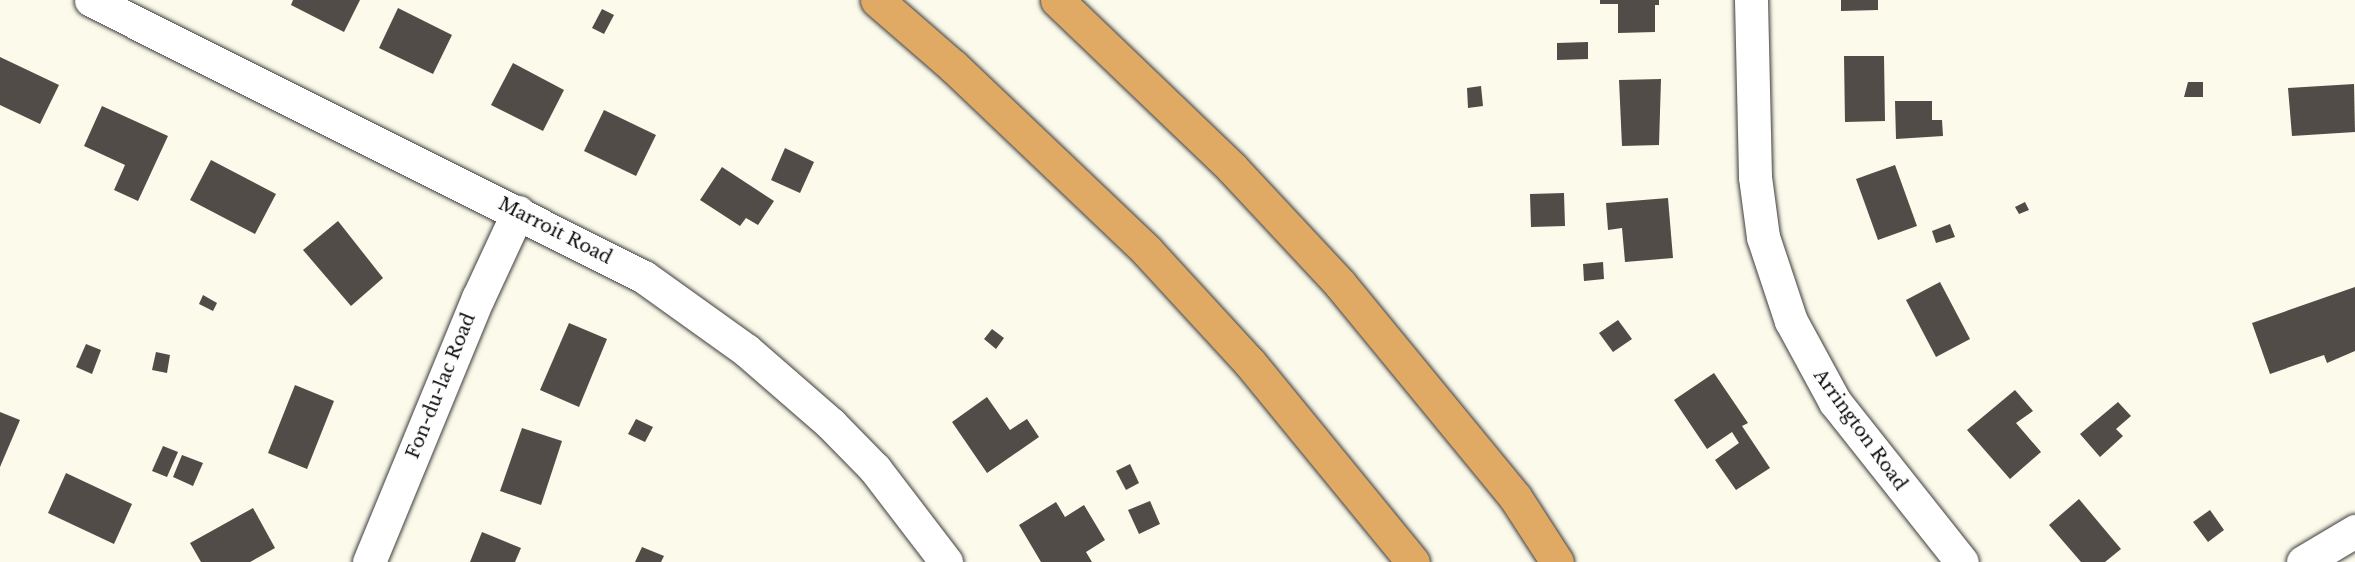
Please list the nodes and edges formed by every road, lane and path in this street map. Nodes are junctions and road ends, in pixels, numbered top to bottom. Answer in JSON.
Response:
{"nodes":[{"id":1,"x":91,"y":0,"type":"edge"},
{"id":2,"x":877,"y":0,"type":"edge"},
{"id":3,"x":1057,"y":0,"type":"edge"},
{"id":4,"x":1751,"y":0,"type":"edge"},
{"id":5,"x":518,"y":212,"type":"junction"},
{"id":6,"x":2355,"y":531,"type":"edge"},
{"id":7,"x":369,"y":562,"type":"edge"},
{"id":8,"x":946,"y":562,"type":"edge"},
{"id":9,"x":1413,"y":562,"type":"edge"},
{"id":10,"x":1557,"y":562,"type":"edge"},
{"id":11,"x":1962,"y":562,"type":"edge"},
{"id":12,"x":2303,"y":562,"type":"edge"}],
"edges":[{"from":1,"to":5,"type":"street","name":"Marroit Road"},
{"from":2,"to":9,"type":"highway"},
{"from":3,"to":10,"type":"highway"},
{"from":4,"to":11,"type":"street","name":"Arrington Road"},
{"from":5,"to":7,"type":"street","name":"Fon-du-lac Road"},
{"from":5,"to":8,"type":"street","name":"Marroit Road"},
{"from":6,"to":12,"type":"street"}]}
